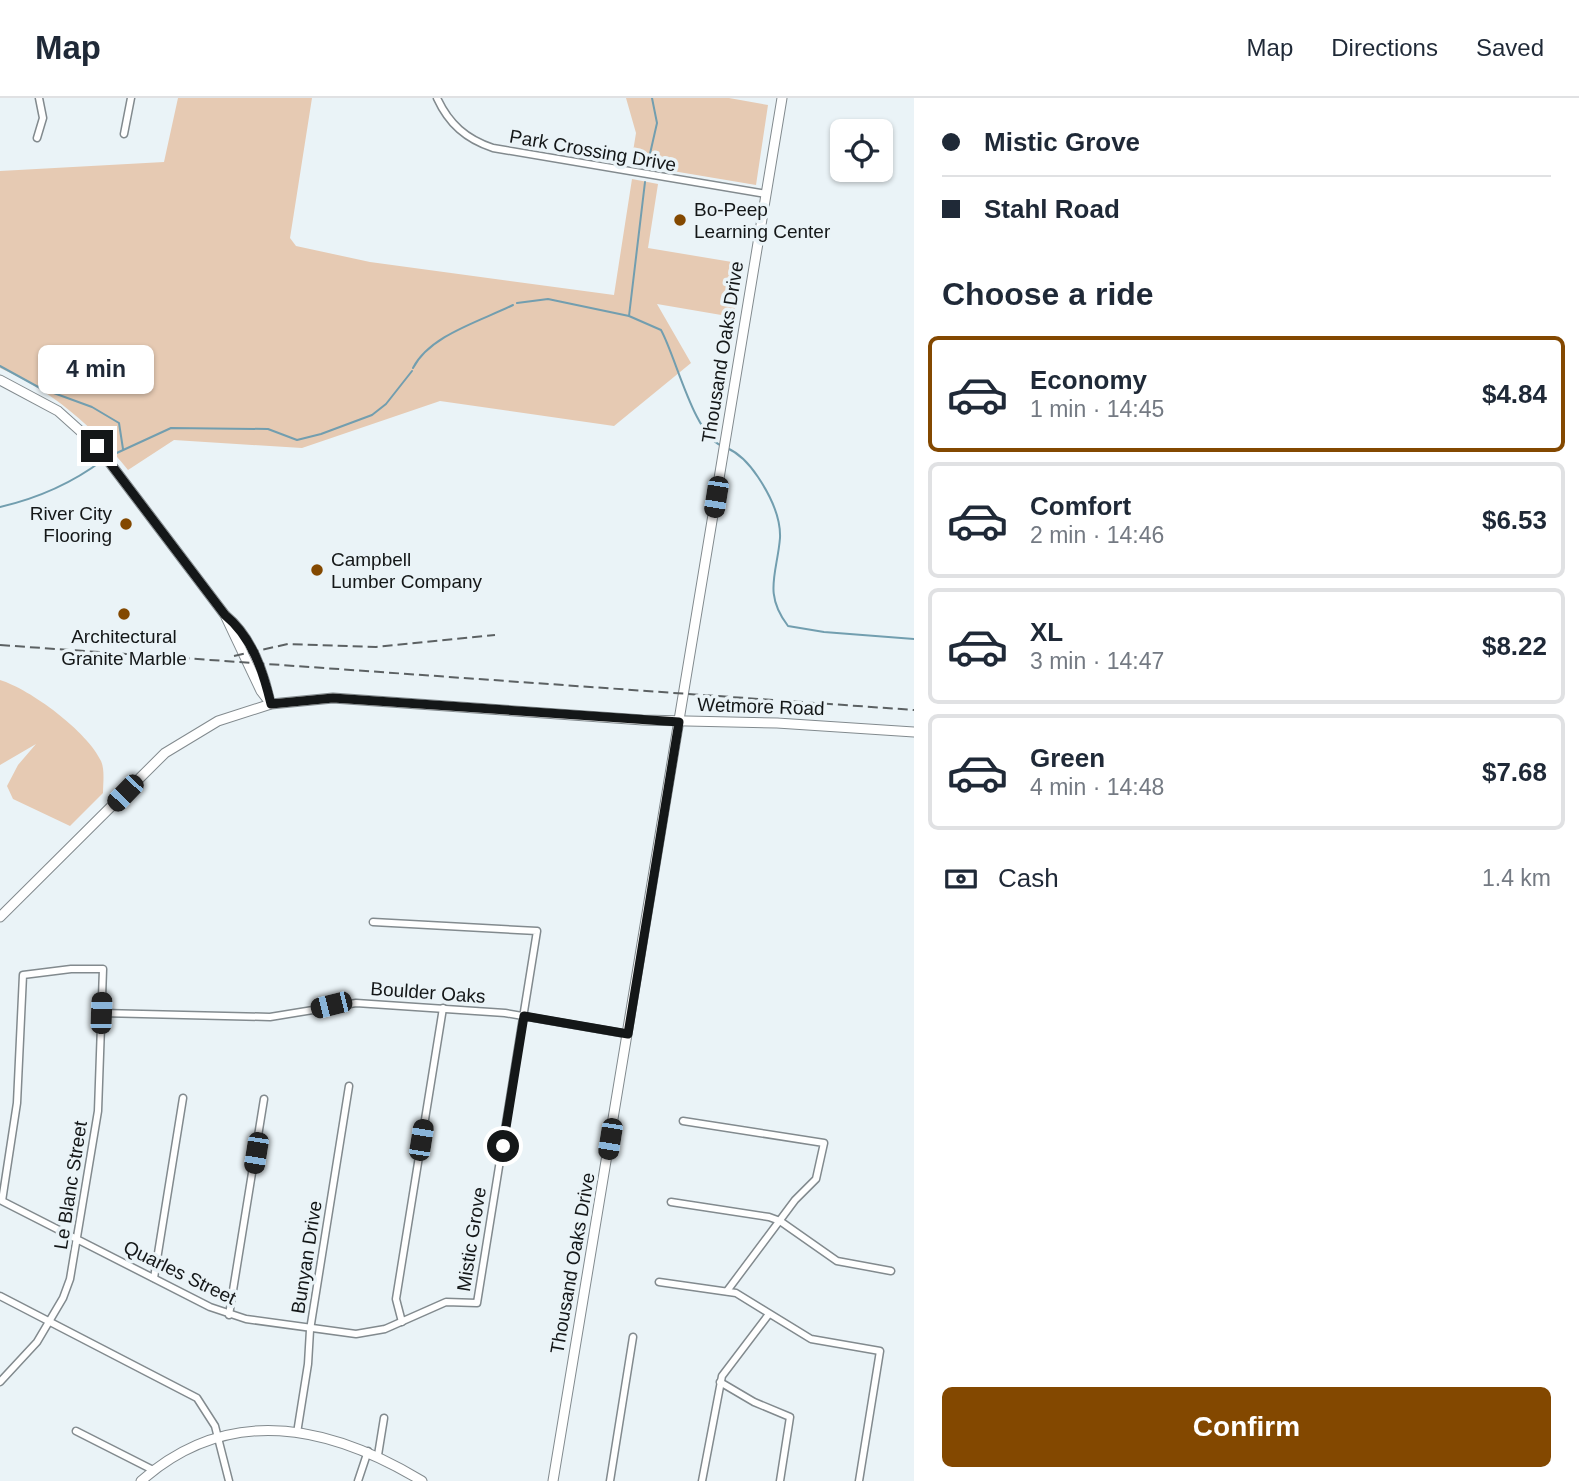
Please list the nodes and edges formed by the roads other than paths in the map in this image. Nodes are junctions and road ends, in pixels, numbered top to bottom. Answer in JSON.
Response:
{"nodes":[{"id":1,"x":39,"y":98,"type":"edge"},
{"id":2,"x":131,"y":98,"type":"edge"},
{"id":3,"x":437,"y":98,"type":"edge"},
{"id":4,"x":782,"y":98,"type":"edge"},
{"id":5,"x":124,"y":134,"type":"dead end"},
{"id":6,"x":37,"y":138,"type":"dead end"},
{"id":7,"x":766,"y":194,"type":"junction"},
{"id":8,"x":0,"y":380,"type":"edge"},
{"id":9,"x":271,"y":704,"type":"junction"},
{"id":10,"x":679,"y":722,"type":"junction"},
{"id":11,"x":914,"y":732,"type":"edge"},
{"id":12,"x":0,"y":917,"type":"edge"},
{"id":13,"x":373,"y":922,"type":"dead end"},
{"id":14,"x":443,"y":1008,"type":"junction"},
{"id":15,"x":101,"y":1013,"type":"junction"},
{"id":16,"x":524,"y":1016,"type":"junction"},
{"id":17,"x":628,"y":1034,"type":"junction"},
{"id":18,"x":349,"y":1086,"type":"dead end"},
{"id":19,"x":183,"y":1098,"type":"dead end"},
{"id":20,"x":264,"y":1099,"type":"dead end"},
{"id":21,"x":683,"y":1121,"type":"dead end"},
{"id":22,"x":2,"y":1202,"type":"edge"},
{"id":23,"x":671,"y":1202,"type":"dead end"},
{"id":24,"x":780,"y":1221,"type":"junction"},
{"id":25,"x":77,"y":1240,"type":"junction"},
{"id":26,"x":891,"y":1271,"type":"dead end"},
{"id":27,"x":154,"y":1278,"type":"junction"},
{"id":28,"x":659,"y":1282,"type":"dead end"},
{"id":29,"x":727,"y":1291,"type":"junction"},
{"id":30,"x":0,"y":1296,"type":"edge"},
{"id":31,"x":477,"y":1303,"type":"joint"},
{"id":32,"x":769,"y":1314,"type":"junction"},
{"id":33,"x":229,"y":1315,"type":"junction"},
{"id":34,"x":51,"y":1322,"type":"junction"},
{"id":35,"x":402,"y":1322,"type":"junction"},
{"id":36,"x":310,"y":1330,"type":"junction"},
{"id":37,"x":633,"y":1338,"type":"dead end"},
{"id":38,"x":0,"y":1382,"type":"edge"},
{"id":39,"x":720,"y":1382,"type":"junction"},
{"id":40,"x":384,"y":1418,"type":"dead end"},
{"id":41,"x":76,"y":1431,"type":"dead end"},
{"id":42,"x":297,"y":1433,"type":"junction"},
{"id":43,"x":218,"y":1436,"type":"junction"},
{"id":44,"x":373,"y":1453,"type":"junction"},
{"id":45,"x":153,"y":1470,"type":"junction"},
{"id":46,"x":141,"y":1481,"type":"edge"},
{"id":47,"x":229,"y":1481,"type":"edge"},
{"id":48,"x":358,"y":1481,"type":"edge"},
{"id":49,"x":422,"y":1481,"type":"edge"},
{"id":50,"x":553,"y":1481,"type":"edge"},
{"id":51,"x":610,"y":1481,"type":"edge"},
{"id":52,"x":702,"y":1481,"type":"edge"},
{"id":53,"x":780,"y":1481,"type":"edge"},
{"id":54,"x":859,"y":1481,"type":"edge"}],
"edges":[{"from":1,"to":6,"type":"street"},
{"from":2,"to":5,"type":"street"},
{"from":3,"to":7,"type":"street","name":"Park Crossing Drive"},
{"from":4,"to":7,"type":"main road","name":"Thousand Oaks Drive"},
{"from":7,"to":10,"type":"main road","name":"Thousand Oaks Drive"},
{"from":8,"to":9,"type":"main road"},
{"from":9,"to":10,"type":"main road","name":"Wetmore Road"},
{"from":9,"to":12,"type":"main road","name":"Wetmore Road"},
{"from":10,"to":11,"type":"main road","name":"Wetmore Road"},
{"from":10,"to":17,"type":"main road","name":"Thousand Oaks Drive"},
{"from":13,"to":16,"type":"street","name":"Mistic Grove"},
{"from":14,"to":15,"type":"street","name":"Boulder Oaks"},
{"from":14,"to":16,"type":"street","name":"Boulder Oaks"},
{"from":14,"to":35,"type":"street"},
{"from":15,"to":22,"type":"street","name":"Le Blanc Street"},
{"from":15,"to":25,"type":"street","name":"Le Blanc Street"},
{"from":16,"to":17,"type":"street","name":"Boulder Oaks"},
{"from":16,"to":31,"type":"street","name":"Mistic Grove"},
{"from":17,"to":50,"type":"main road","name":"Thousand Oaks Drive"},
{"from":18,"to":36,"type":"street","name":"Bunyan Drive"},
{"from":19,"to":27,"type":"street"},
{"from":20,"to":33,"type":"street"},
{"from":21,"to":24,"type":"street"},
{"from":22,"to":25,"type":"street","name":"Quarles Street"},
{"from":23,"to":24,"type":"street"},
{"from":24,"to":26,"type":"street"},
{"from":24,"to":29,"type":"street"},
{"from":25,"to":27,"type":"street","name":"Quarles Street"},
{"from":25,"to":34,"type":"street","name":"Le Blanc Street"},
{"from":27,"to":33,"type":"street","name":"Quarles Street"},
{"from":28,"to":29,"type":"street"},
{"from":29,"to":32,"type":"street"},
{"from":30,"to":34,"type":"street"},
{"from":31,"to":35,"type":"street","name":"Quarles Street"},
{"from":32,"to":39,"type":"street"},
{"from":32,"to":54,"type":"street"},
{"from":33,"to":36,"type":"street","name":"Quarles Street"},
{"from":34,"to":38,"type":"street","name":"Le Blanc Street"},
{"from":34,"to":43,"type":"street"},
{"from":35,"to":36,"type":"street","name":"Quarles Street"},
{"from":36,"to":42,"type":"street","name":"Bunyan Drive"},
{"from":37,"to":51,"type":"street"},
{"from":39,"to":52,"type":"street"},
{"from":39,"to":53,"type":"street"},
{"from":40,"to":44,"type":"street"},
{"from":41,"to":45,"type":"street"},
{"from":42,"to":43,"type":"main road"},
{"from":42,"to":44,"type":"main road"},
{"from":43,"to":45,"type":"main road"},
{"from":43,"to":47,"type":"street"},
{"from":44,"to":48,"type":"street"},
{"from":44,"to":49,"type":"main road"},
{"from":45,"to":46,"type":"main road"}]}
